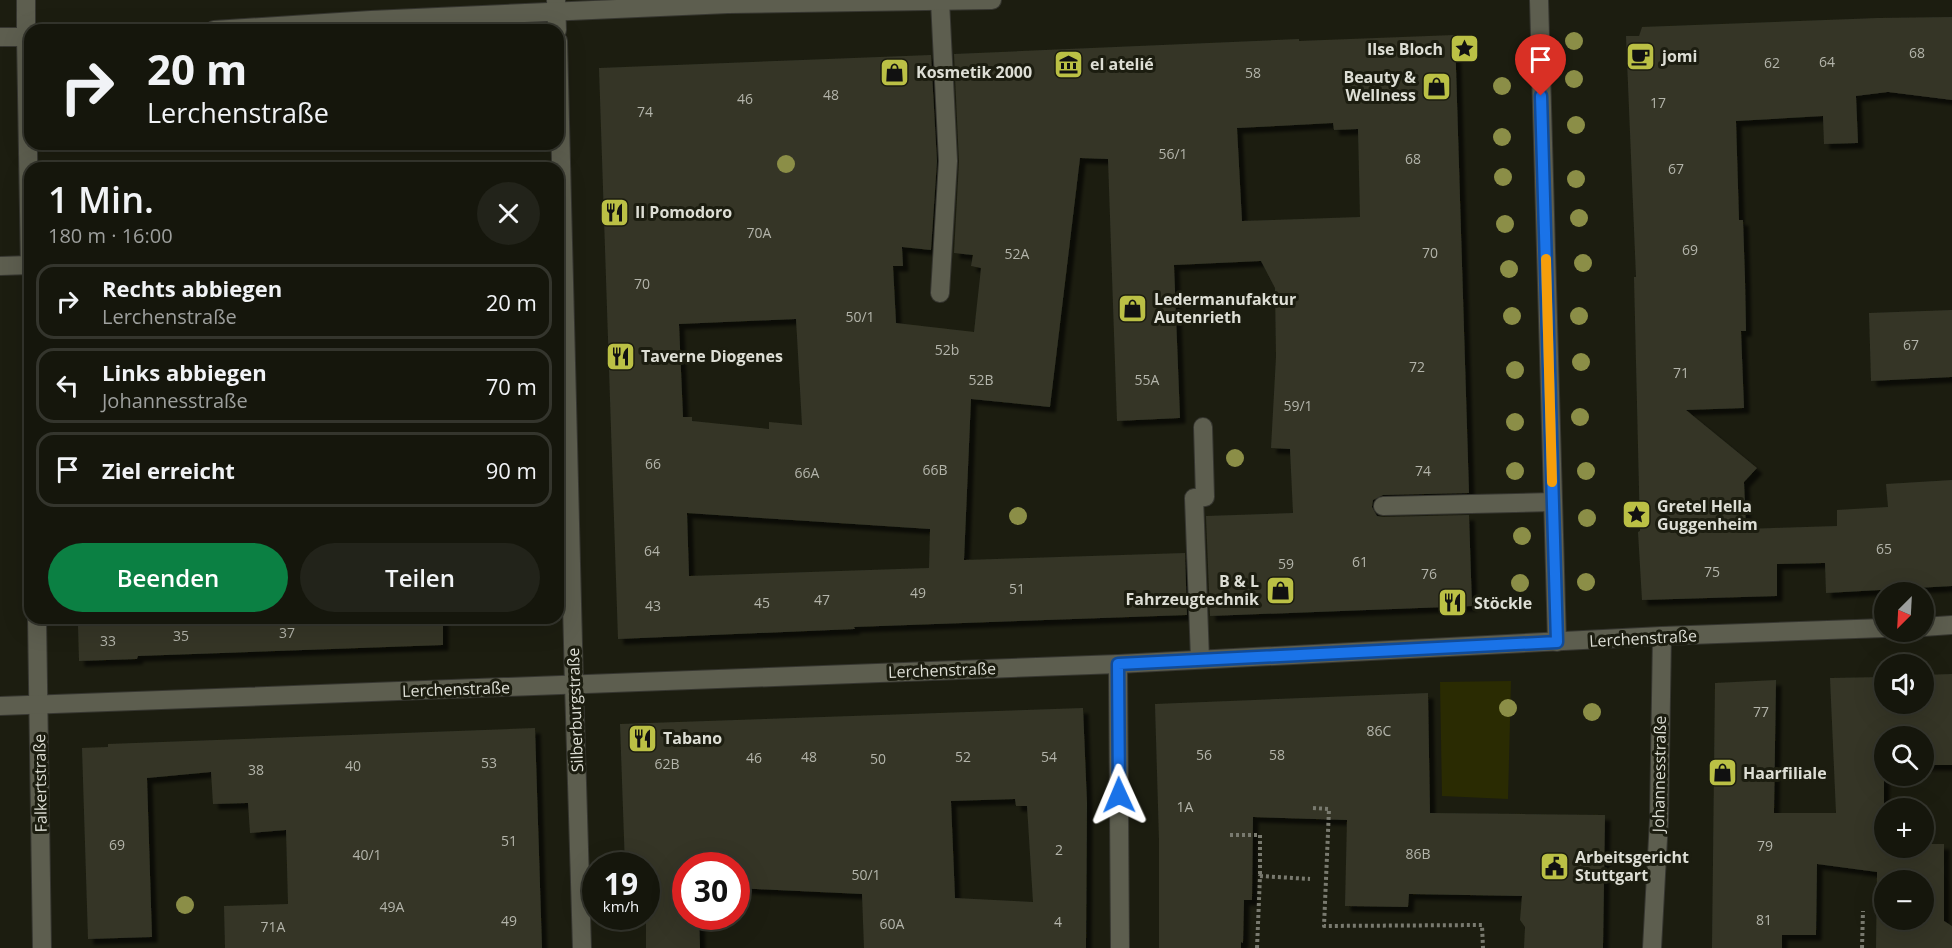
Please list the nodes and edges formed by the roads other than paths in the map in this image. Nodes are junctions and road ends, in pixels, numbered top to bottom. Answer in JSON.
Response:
{"nodes":[{"id":1,"x":992,"y":0,"type":"edge"},
{"id":2,"x":1539,"y":0,"type":"edge"},
{"id":3,"x":940,"y":1,"type":"edge"},
{"id":4,"x":26,"y":4,"type":"edge"},
{"id":5,"x":557,"y":14,"type":"edge"},
{"id":6,"x":27,"y":24,"type":"edge"},
{"id":7,"x":308,"y":24,"type":"edge"},
{"id":8,"x":0,"y":37,"type":"edge"},
{"id":9,"x":24,"y":38,"type":"edge"},
{"id":10,"x":0,"y":266,"type":"edge"},
{"id":11,"x":24,"y":267,"type":"edge"},
{"id":12,"x":564,"y":282,"type":"edge"},
{"id":13,"x":940,"y":293,"type":"dead end"},
{"id":14,"x":1203,"y":427,"type":"dead end"},
{"id":15,"x":1553,"y":502,"type":"junction"},
{"id":16,"x":1383,"y":506,"type":"dead end"},
{"id":17,"x":37,"y":624,"type":"edge"},
{"id":18,"x":1952,"y":625,"type":"edge"},
{"id":19,"x":1934,"y":626,"type":"edge"},
{"id":20,"x":1874,"y":628,"type":"edge"},
{"id":21,"x":1662,"y":636,"type":"junction"},
{"id":22,"x":1557,"y":642,"type":"junction"},
{"id":23,"x":1200,"y":659,"type":"junction"},
{"id":24,"x":1118,"y":664,"type":"junction"},
{"id":25,"x":574,"y":684,"type":"junction"},
{"id":26,"x":39,"y":704,"type":"junction"},
{"id":27,"x":0,"y":706,"type":"edge"},
{"id":28,"x":42,"y":948,"type":"edge"},
{"id":29,"x":582,"y":948,"type":"edge"},
{"id":30,"x":1120,"y":948,"type":"edge"},
{"id":31,"x":1652,"y":948,"type":"edge"}],
"edges":[{"from":1,"to":3,"type":"street"},
{"from":2,"to":15,"type":"street"},
{"from":3,"to":5,"type":"street"},
{"from":3,"to":13,"type":"street"},
{"from":4,"to":6,"type":"street"},
{"from":5,"to":7,"type":"street"},
{"from":8,"to":9,"type":"street"},
{"from":10,"to":11,"type":"street"},
{"from":12,"to":25,"type":"street","name":"Silberburgstraße"},
{"from":14,"to":23,"type":"street"},
{"from":15,"to":16,"type":"street"},
{"from":15,"to":22,"type":"street"},
{"from":17,"to":26,"type":"street","name":"Falkertstraße"},
{"from":18,"to":19,"type":"street"},
{"from":20,"to":21,"type":"street","name":"Lerchenstraße"},
{"from":21,"to":22,"type":"street","name":"Lerchenstraße"},
{"from":21,"to":31,"type":"street","name":"Johannesstraße"},
{"from":22,"to":23,"type":"street","name":"Lerchenstraße"},
{"from":23,"to":24,"type":"street","name":"Lerchenstraße"},
{"from":24,"to":25,"type":"street","name":"Lerchenstraße"},
{"from":24,"to":30,"type":"street"},
{"from":25,"to":26,"type":"street","name":"Lerchenstraße"},
{"from":25,"to":29,"type":"street","name":"Silberburgstraße"},
{"from":26,"to":27,"type":"street","name":"Lerchenstraße"},
{"from":26,"to":28,"type":"street","name":"Falkertstraße"}]}
